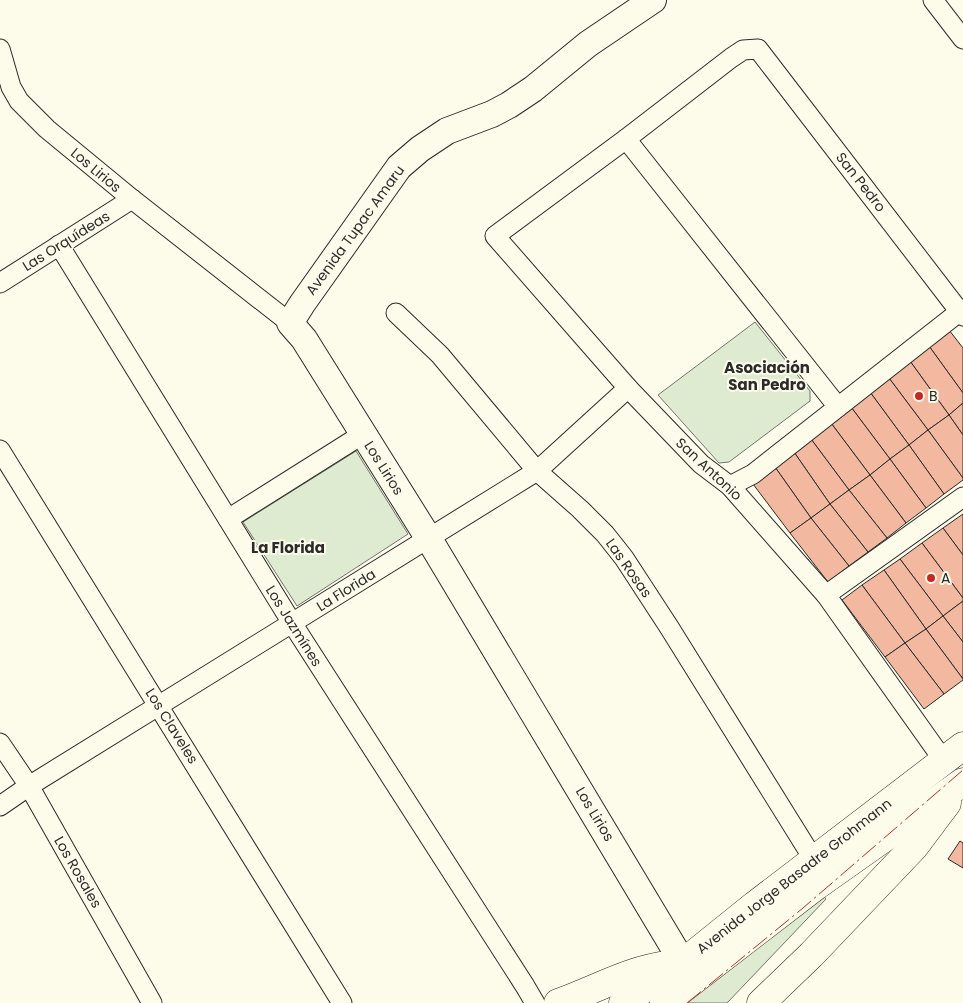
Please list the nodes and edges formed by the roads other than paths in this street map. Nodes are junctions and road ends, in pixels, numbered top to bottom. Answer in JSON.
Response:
{"nodes":[{"id":1,"x":653,"y":0,"type":"edge"},
{"id":2,"x":933,"y":0,"type":"edge"},
{"id":3,"x":963,"y":38,"type":"edge"},
{"id":4,"x":0,"y":50,"type":"edge"},
{"id":5,"x":3,"y":74,"type":"edge"},
{"id":6,"x":626,"y":139,"type":"junction"},
{"id":7,"x":132,"y":199,"type":"junction"},
{"id":8,"x":59,"y":245,"type":"junction"},
{"id":9,"x":0,"y":282,"type":"edge"},
{"id":10,"x":962,"y":312,"type":"edge"},
{"id":11,"x":396,"y":313,"type":"dead end"},
{"id":12,"x":290,"y":323,"type":"junction"},
{"id":13,"x":628,"y":388,"type":"junction"},
{"id":14,"x":838,"y":407,"type":"junction"},
{"id":15,"x":363,"y":434,"type":"junction"},
{"id":16,"x":0,"y":450,"type":"edge"},
{"id":17,"x":537,"y":471,"type":"junction"},
{"id":18,"x":730,"y":486,"type":"junction"},
{"id":19,"x":963,"y":497,"type":"edge"},
{"id":20,"x":228,"y":519,"type":"junction"},
{"id":21,"x":429,"y":538,"type":"junction"},
{"id":22,"x":826,"y":595,"type":"junction"},
{"id":23,"x":292,"y":623,"type":"junction"},
{"id":24,"x":159,"y":706,"type":"junction"},
{"id":25,"x":0,"y":743,"type":"edge"},
{"id":26,"x":954,"y":754,"type":"edge"},
{"id":27,"x":962,"y":783,"type":"edge"},
{"id":28,"x":29,"y":786,"type":"junction"},
{"id":29,"x":0,"y":806,"type":"edge"},
{"id":30,"x":814,"y":860,"type":"junction"},
{"id":31,"x":683,"y":963,"type":"junction"},
{"id":32,"x":152,"y":1003,"type":"edge"},
{"id":33,"x":342,"y":1003,"type":"edge"},
{"id":34,"x":534,"y":1003,"type":"edge"},
{"id":35,"x":558,"y":1003,"type":"edge"},
{"id":36,"x":623,"y":1003,"type":"edge"},
{"id":37,"x":664,"y":1003,"type":"edge"},
{"id":38,"x":761,"y":1003,"type":"edge"}],
"edges":[{"from":1,"to":12,"type":"street","name":"Avenida Tupac Amaru"},
{"from":2,"to":3,"type":"street"},
{"from":4,"to":5,"type":"street","name":"Los Lirios"},
{"from":5,"to":7,"type":"street","name":"Los Lirios"},
{"from":6,"to":10,"type":"street","name":"San Pedro"},
{"from":6,"to":13,"type":"street","name":"San Antonio"},
{"from":6,"to":14,"type":"street"},
{"from":7,"to":8,"type":"street","name":"Las Orquídeas"},
{"from":7,"to":12,"type":"street","name":"Los Lirios"},
{"from":8,"to":9,"type":"street","name":"Las Orquídeas"},
{"from":8,"to":20,"type":"street","name":"Los Jazmínes"},
{"from":10,"to":14,"type":"street"},
{"from":11,"to":17,"type":"street","name":"Las Rosas"},
{"from":12,"to":15,"type":"street","name":"Los Lirios"},
{"from":13,"to":17,"type":"street","name":"La Florida"},
{"from":13,"to":18,"type":"street","name":"San Antonio"},
{"from":14,"to":18,"type":"street"},
{"from":15,"to":20,"type":"street"},
{"from":15,"to":21,"type":"street","name":"Los Lirios"},
{"from":16,"to":24,"type":"street","name":"Los Claveles"},
{"from":17,"to":21,"type":"street","name":"La Florida"},
{"from":17,"to":30,"type":"street","name":"Las Rosas"},
{"from":18,"to":22,"type":"street","name":"San Antonio"},
{"from":19,"to":22,"type":"street"},
{"from":20,"to":23,"type":"street","name":"Los Jazmínes"},
{"from":21,"to":23,"type":"street","name":"La Florida"},
{"from":21,"to":31,"type":"street","name":"Los Lirios"},
{"from":22,"to":26,"type":"street","name":"San Antonio"},
{"from":23,"to":24,"type":"street","name":"La Florida"},
{"from":23,"to":34,"type":"street","name":"Los Jazmínes"},
{"from":24,"to":28,"type":"street","name":"La Florida"},
{"from":24,"to":33,"type":"street","name":"Los Claveles"},
{"from":25,"to":28,"type":"street","name":"Los Rosales"},
{"from":26,"to":30,"type":"highway","name":"Avenida Jorge Basadre Grohmann"},
{"from":27,"to":37,"type":"highway","name":"Avenida Jorge Basadre Grohmann"},
{"from":27,"to":38,"type":"highway"},
{"from":28,"to":29,"type":"street","name":"La Florida"},
{"from":28,"to":32,"type":"street","name":"Los Rosales"},
{"from":30,"to":31,"type":"highway","name":"Avenida Jorge Basadre Grohmann"},
{"from":31,"to":35,"type":"highway"},
{"from":31,"to":36,"type":"highway","name":"Avenida Jorge Basadre Grohmann"}]}
